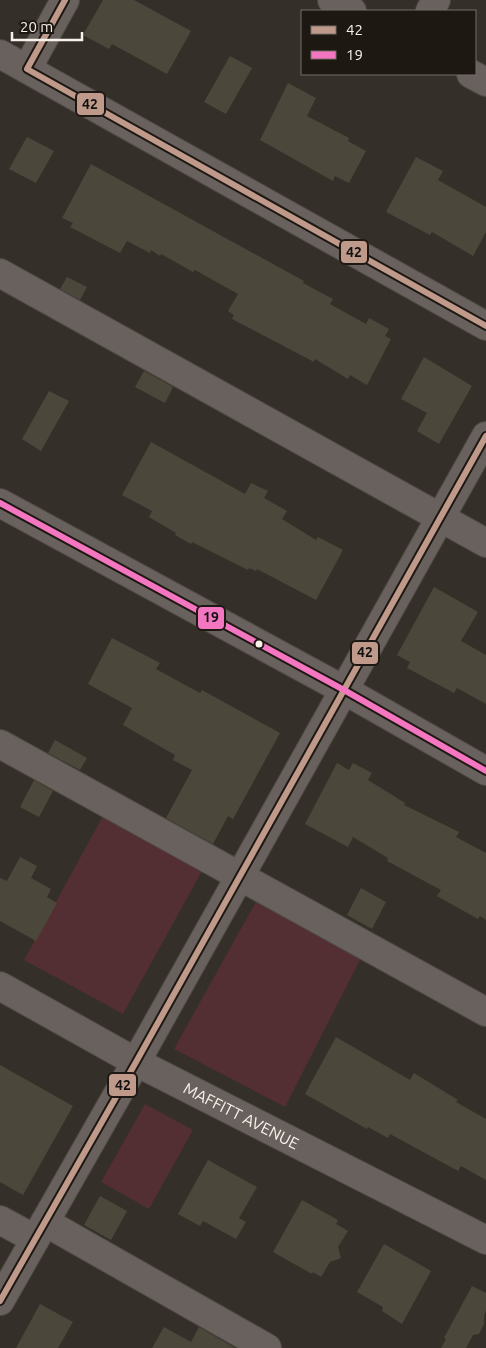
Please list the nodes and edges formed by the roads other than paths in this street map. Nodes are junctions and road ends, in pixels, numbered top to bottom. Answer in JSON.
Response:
{"nodes":[{"id":1,"x":65,"y":0,"type":"edge"},
{"id":2,"x":332,"y":0,"type":"edge"},
{"id":3,"x":350,"y":10,"type":"edge"},
{"id":4,"x":0,"y":54,"type":"edge"},
{"id":5,"x":27,"y":69,"type":"junction"},
{"id":6,"x":473,"y":75,"type":"edge"},
{"id":7,"x":486,"y":82,"type":"edge"},
{"id":8,"x":0,"y":273,"type":"edge"},
{"id":9,"x":486,"y":326,"type":"edge"},
{"id":10,"x":486,"y":436,"type":"edge"},
{"id":11,"x":0,"y":503,"type":"edge"},
{"id":12,"x":441,"y":517,"type":"junction"},
{"id":13,"x":486,"y":542,"type":"edge"},
{"id":14,"x":344,"y":690,"type":"junction"},
{"id":15,"x":0,"y":744,"type":"edge"},
{"id":16,"x":486,"y":770,"type":"edge"},
{"id":17,"x":240,"y":877,"type":"junction"},
{"id":18,"x":0,"y":986,"type":"edge"},
{"id":19,"x":486,"y":1012,"type":"edge"},
{"id":20,"x":136,"y":1062,"type":"junction"},
{"id":21,"x":0,"y":1220,"type":"edge"},
{"id":22,"x":40,"y":1231,"type":"junction"},
{"id":23,"x":486,"y":1240,"type":"edge"},
{"id":24,"x":0,"y":1301,"type":"edge"},
{"id":25,"x":268,"y":1348,"type":"edge"}],
"edges":[{"from":1,"to":5,"type":"street"},
{"from":2,"to":3,"type":"street"},
{"from":4,"to":5,"type":"street"},
{"from":5,"to":9,"type":"street"},
{"from":6,"to":7,"type":"street"},
{"from":8,"to":12,"type":"street"},
{"from":10,"to":12,"type":"street"},
{"from":11,"to":14,"type":"street"},
{"from":12,"to":13,"type":"street"},
{"from":12,"to":14,"type":"street"},
{"from":14,"to":16,"type":"street"},
{"from":14,"to":17,"type":"street"},
{"from":15,"to":17,"type":"street"},
{"from":17,"to":19,"type":"street"},
{"from":17,"to":20,"type":"street"},
{"from":18,"to":20,"type":"street","name":"MAFFITT AVENUE"},
{"from":20,"to":22,"type":"street"},
{"from":20,"to":23,"type":"street","name":"MAFFITT AVENUE"},
{"from":21,"to":22,"type":"street"},
{"from":22,"to":24,"type":"street"},
{"from":22,"to":25,"type":"street"}]}
